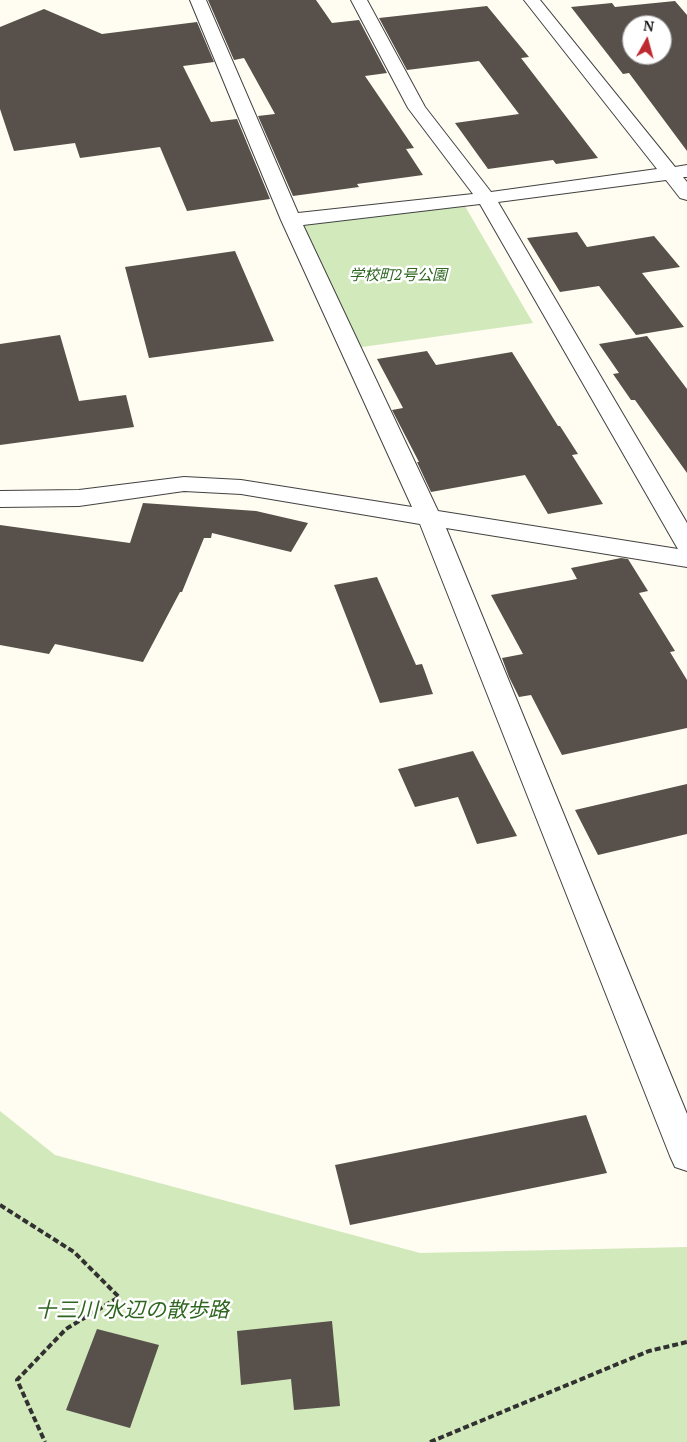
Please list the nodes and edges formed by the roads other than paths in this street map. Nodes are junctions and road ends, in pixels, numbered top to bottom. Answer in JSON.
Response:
{"nodes":[{"id":1,"x":198,"y":0,"type":"edge"},
{"id":2,"x":359,"y":0,"type":"edge"},
{"id":3,"x":532,"y":0,"type":"edge"},
{"id":4,"x":679,"y":172,"type":"edge"},
{"id":5,"x":687,"y":194,"type":"edge"},
{"id":6,"x":486,"y":198,"type":"junction"},
{"id":7,"x":291,"y":220,"type":"junction"},
{"id":8,"x":0,"y":499,"type":"edge"},
{"id":9,"x":430,"y":519,"type":"junction"},
{"id":10,"x":687,"y":544,"type":"edge"},
{"id":11,"x":687,"y":559,"type":"edge"},
{"id":12,"x":687,"y":1156,"type":"edge"}],
"edges":[{"from":1,"to":7,"type":"street"},
{"from":2,"to":6,"type":"street"},
{"from":3,"to":4,"type":"street"},
{"from":4,"to":5,"type":"street"},
{"from":4,"to":6,"type":"street"},
{"from":6,"to":7,"type":"street"},
{"from":6,"to":10,"type":"street"},
{"from":7,"to":9,"type":"street"},
{"from":8,"to":9,"type":"street"},
{"from":9,"to":11,"type":"street"},
{"from":9,"to":12,"type":"street"}]}
